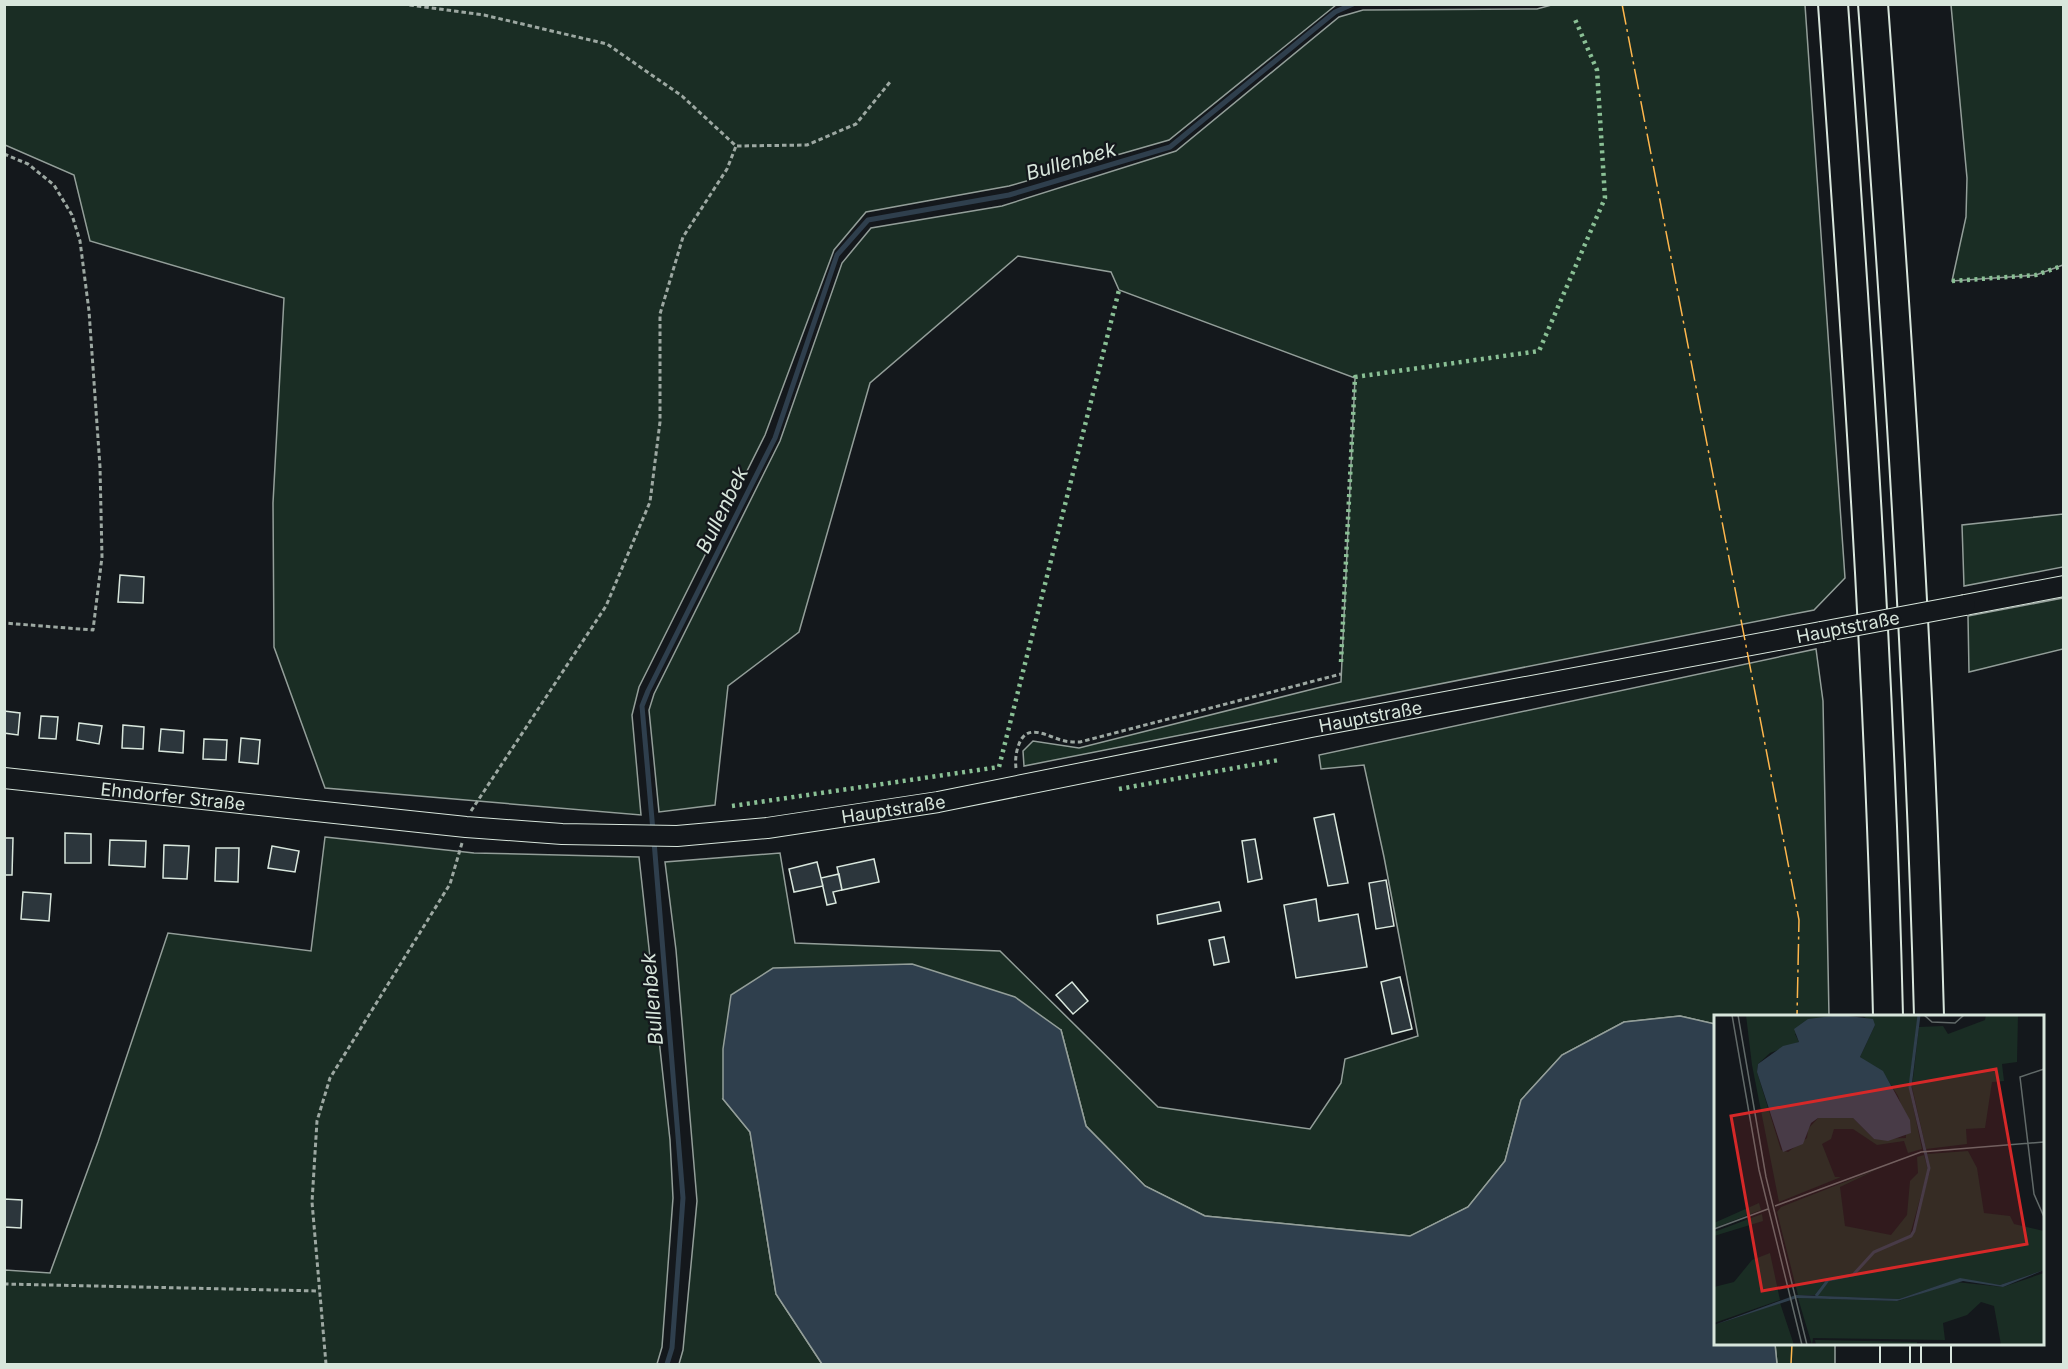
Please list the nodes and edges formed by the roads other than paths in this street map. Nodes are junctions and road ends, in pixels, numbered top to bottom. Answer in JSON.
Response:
{"nodes":[{"id":1,"x":1833,"y":4,"type":"edge"},
{"id":2,"x":1873,"y":4,"type":"edge"},
{"id":3,"x":2064,"y":586,"type":"edge"},
{"id":4,"x":4,"y":778,"type":"edge"},
{"id":5,"x":626,"y":836,"type":"joint"},
{"id":6,"x":1888,"y":1015,"type":"edge"},
{"id":7,"x":1929,"y":1015,"type":"edge"},
{"id":8,"x":1895,"y":1345,"type":"edge"},
{"id":9,"x":1936,"y":1345,"type":"edge"},
{"id":10,"x":1895,"y":1365,"type":"edge"},
{"id":11,"x":1936,"y":1365,"type":"edge"}],
"edges":[{"from":1,"to":6,"type":"highway"},
{"from":2,"to":7,"type":"highway"},
{"from":3,"to":5,"type":"street","name":"Hauptstraße","bridge":true},
{"from":4,"to":5,"type":"street","name":"Ehndorfer Straße"},
{"from":8,"to":10,"type":"highway"},
{"from":9,"to":11,"type":"highway"}]}
